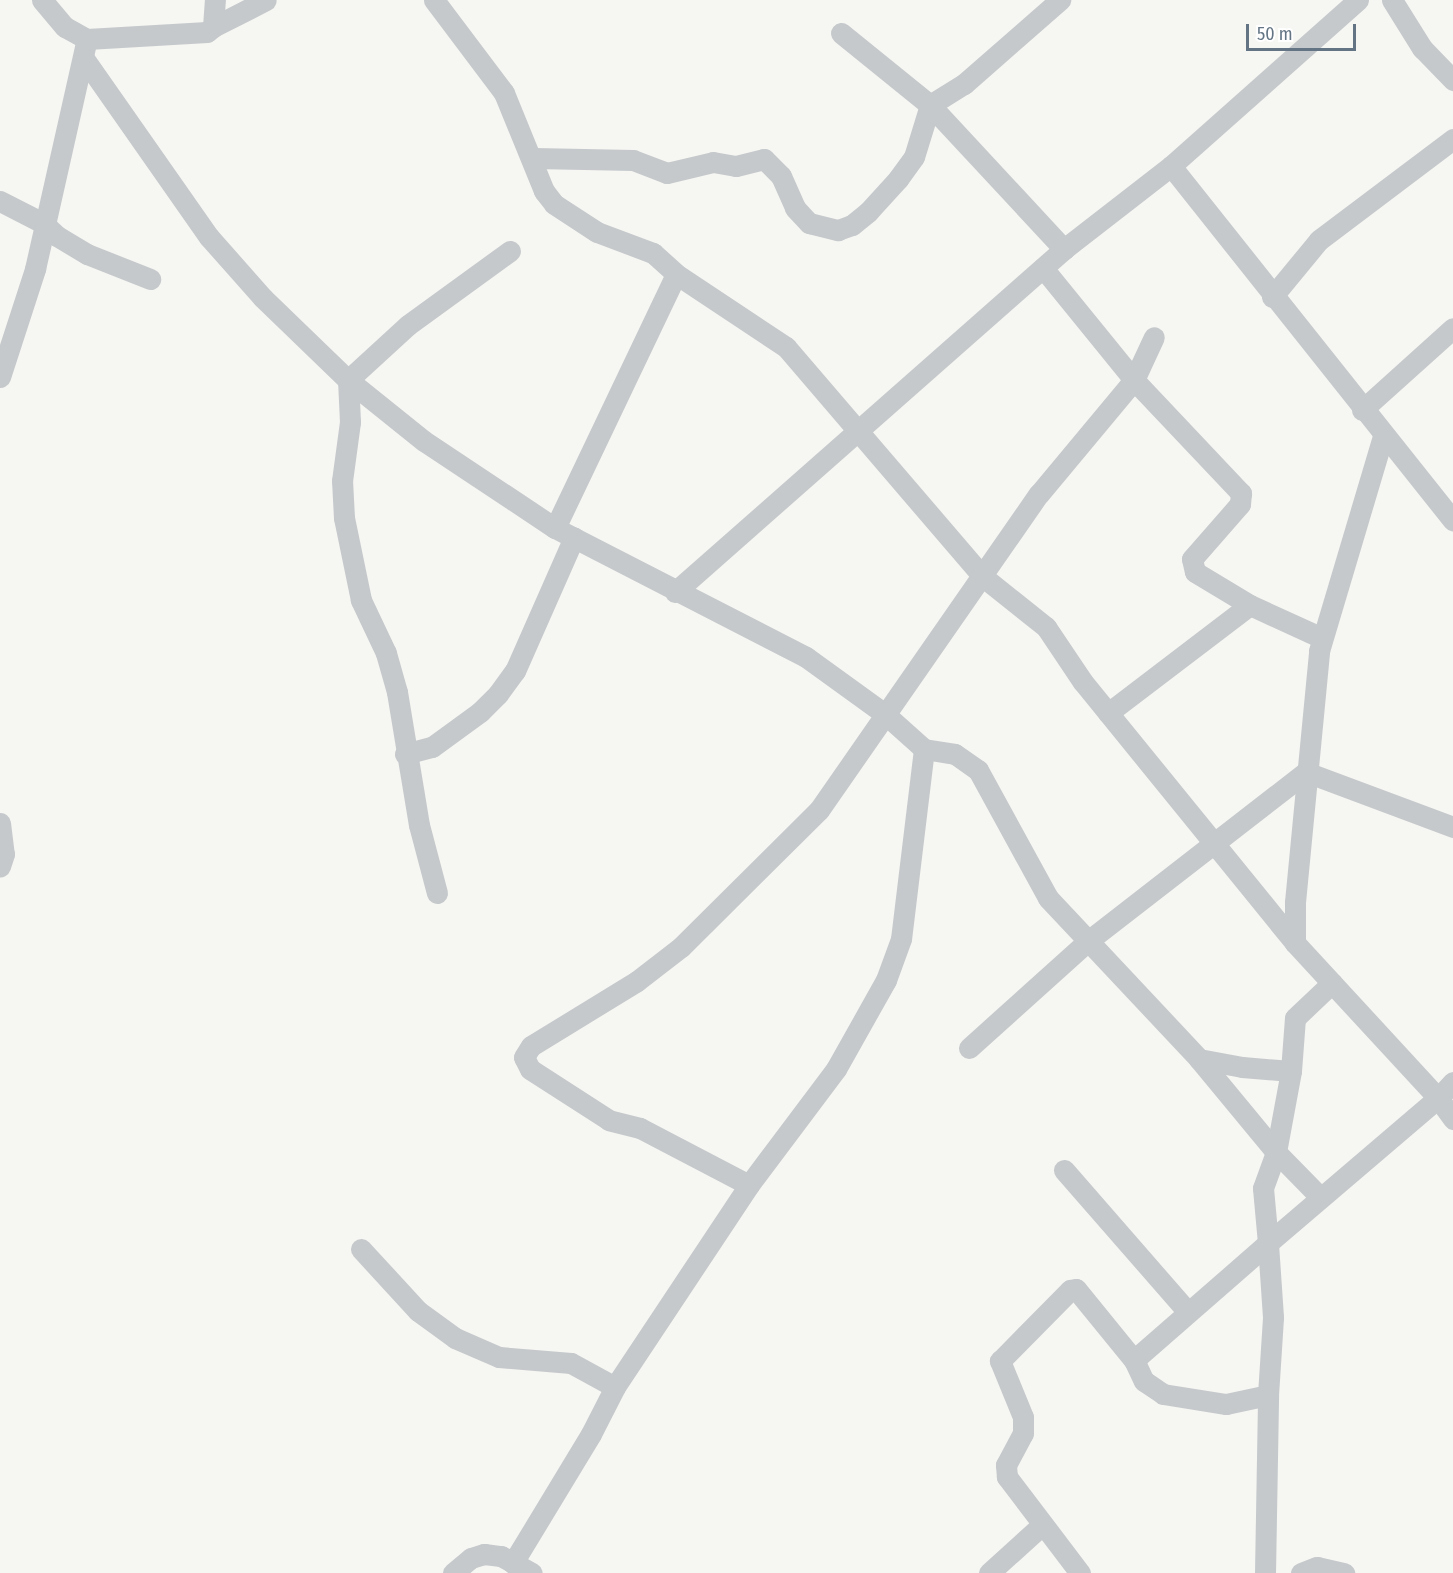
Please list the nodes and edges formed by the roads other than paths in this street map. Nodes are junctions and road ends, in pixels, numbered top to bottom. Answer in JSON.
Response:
{"nodes":[{"id":1,"x":42,"y":0,"type":"edge"},
{"id":2,"x":215,"y":0,"type":"edge"},
{"id":3,"x":266,"y":0,"type":"edge"},
{"id":4,"x":434,"y":0,"type":"edge"},
{"id":5,"x":1060,"y":0,"type":"edge"},
{"id":6,"x":1358,"y":0,"type":"edge"},
{"id":7,"x":1392,"y":0,"type":"edge"},
{"id":8,"x":213,"y":27,"type":"junction"},
{"id":9,"x":841,"y":33,"type":"dead end"},
{"id":10,"x":86,"y":49,"type":"junction"},
{"id":11,"x":1453,"y":80,"type":"edge"},
{"id":12,"x":930,"y":105,"type":"junction"},
{"id":13,"x":1453,"y":140,"type":"edge"},
{"id":14,"x":534,"y":158,"type":"junction"},
{"id":15,"x":1171,"y":166,"type":"junction"},
{"id":16,"x":0,"y":201,"type":"edge"},
{"id":17,"x":44,"y":223,"type":"junction"},
{"id":18,"x":1064,"y":249,"type":"junction"},
{"id":19,"x":510,"y":251,"type":"dead end"},
{"id":20,"x":1043,"y":268,"type":"junction"},
{"id":21,"x":676,"y":274,"type":"junction"},
{"id":22,"x":150,"y":279,"type":"dead end"},
{"id":23,"x":1272,"y":297,"type":"junction"},
{"id":24,"x":1453,"y":328,"type":"edge"},
{"id":25,"x":1154,"y":337,"type":"dead end"},
{"id":26,"x":0,"y":377,"type":"edge"},
{"id":27,"x":348,"y":380,"type":"junction"},
{"id":28,"x":1134,"y":380,"type":"junction"},
{"id":29,"x":1362,"y":410,"type":"junction"},
{"id":30,"x":854,"y":432,"type":"junction"},
{"id":31,"x":1383,"y":436,"type":"junction"},
{"id":32,"x":1453,"y":520,"type":"edge"},
{"id":33,"x":564,"y":533,"type":"junction"},
{"id":34,"x":982,"y":576,"type":"junction"},
{"id":35,"x":675,"y":592,"type":"junction"},
{"id":36,"x":1250,"y":605,"type":"junction"},
{"id":37,"x":1322,"y":638,"type":"junction"},
{"id":38,"x":1108,"y":713,"type":"junction"},
{"id":39,"x":886,"y":715,"type":"junction"},
{"id":40,"x":924,"y":748,"type":"junction"},
{"id":41,"x":405,"y":754,"type":"junction"},
{"id":42,"x":1306,"y":772,"type":"junction"},
{"id":43,"x":0,"y":823,"type":"edge"},
{"id":44,"x":1453,"y":827,"type":"edge"},
{"id":45,"x":1211,"y":843,"type":"junction"},
{"id":46,"x":0,"y":866,"type":"edge"},
{"id":47,"x":437,"y":893,"type":"dead end"},
{"id":48,"x":1088,"y":941,"type":"junction"},
{"id":49,"x":1295,"y":943,"type":"junction"},
{"id":50,"x":1332,"y":983,"type":"junction"},
{"id":51,"x":969,"y":1048,"type":"dead end"},
{"id":52,"x":1199,"y":1059,"type":"junction"},
{"id":53,"x":1291,"y":1071,"type":"junction"},
{"id":54,"x":1453,"y":1082,"type":"edge"},
{"id":55,"x":1438,"y":1098,"type":"junction"},
{"id":56,"x":1453,"y":1119,"type":"edge"},
{"id":57,"x":1276,"y":1152,"type":"junction"},
{"id":58,"x":1064,"y":1170,"type":"dead end"},
{"id":59,"x":749,"y":1185,"type":"junction"},
{"id":60,"x":1320,"y":1197,"type":"junction"},
{"id":61,"x":1268,"y":1243,"type":"junction"},
{"id":62,"x":361,"y":1249,"type":"dead end"},
{"id":63,"x":1187,"y":1311,"type":"junction"},
{"id":64,"x":1134,"y":1360,"type":"junction"},
{"id":65,"x":615,"y":1387,"type":"junction"},
{"id":66,"x":1268,"y":1395,"type":"junction"},
{"id":67,"x":1042,"y":1525,"type":"junction"},
{"id":68,"x":505,"y":1564,"type":"edge"},
{"id":69,"x":453,"y":1573,"type":"edge"},
{"id":70,"x":532,"y":1573,"type":"edge"},
{"id":71,"x":989,"y":1573,"type":"edge"},
{"id":72,"x":1080,"y":1573,"type":"edge"},
{"id":73,"x":1265,"y":1573,"type":"edge"},
{"id":74,"x":1301,"y":1573,"type":"edge"},
{"id":75,"x":1344,"y":1573,"type":"edge"}],
"edges":[{"from":1,"to":10,"type":"street"},
{"from":2,"to":8,"type":"street"},
{"from":3,"to":8,"type":"street"},
{"from":4,"to":14,"type":"street"},
{"from":5,"to":12,"type":"street"},
{"from":6,"to":15,"type":"street"},
{"from":7,"to":11,"type":"street"},
{"from":8,"to":10,"type":"street"},
{"from":9,"to":12,"type":"street"},
{"from":10,"to":17,"type":"street"},
{"from":10,"to":27,"type":"street"},
{"from":12,"to":14,"type":"street"},
{"from":12,"to":18,"type":"street"},
{"from":13,"to":23,"type":"street"},
{"from":14,"to":21,"type":"street"},
{"from":15,"to":18,"type":"street"},
{"from":15,"to":23,"type":"street"},
{"from":16,"to":17,"type":"street"},
{"from":17,"to":22,"type":"street"},
{"from":17,"to":26,"type":"street"},
{"from":18,"to":20,"type":"street"},
{"from":19,"to":27,"type":"street"},
{"from":20,"to":28,"type":"street"},
{"from":20,"to":30,"type":"street"},
{"from":21,"to":30,"type":"street"},
{"from":21,"to":33,"type":"street"},
{"from":23,"to":29,"type":"street"},
{"from":24,"to":29,"type":"street"},
{"from":25,"to":28,"type":"street"},
{"from":27,"to":33,"type":"street"},
{"from":27,"to":41,"type":"street"},
{"from":28,"to":34,"type":"street"},
{"from":28,"to":36,"type":"street"},
{"from":29,"to":31,"type":"street"},
{"from":30,"to":34,"type":"street"},
{"from":30,"to":35,"type":"street"},
{"from":31,"to":32,"type":"street"},
{"from":31,"to":37,"type":"street"},
{"from":33,"to":35,"type":"street"},
{"from":33,"to":41,"type":"street"},
{"from":34,"to":38,"type":"street"},
{"from":34,"to":39,"type":"street"},
{"from":35,"to":39,"type":"street"},
{"from":36,"to":37,"type":"street"},
{"from":36,"to":38,"type":"street"},
{"from":37,"to":42,"type":"street"},
{"from":38,"to":45,"type":"street"},
{"from":39,"to":40,"type":"street"},
{"from":39,"to":59,"type":"street"},
{"from":40,"to":48,"type":"street"},
{"from":40,"to":59,"type":"street"},
{"from":41,"to":47,"type":"street"},
{"from":42,"to":44,"type":"street"},
{"from":42,"to":45,"type":"street"},
{"from":42,"to":49,"type":"street"},
{"from":43,"to":46,"type":"street"},
{"from":45,"to":48,"type":"street"},
{"from":45,"to":49,"type":"street"},
{"from":48,"to":51,"type":"street"},
{"from":48,"to":52,"type":"street"},
{"from":49,"to":50,"type":"street"},
{"from":50,"to":53,"type":"street"},
{"from":50,"to":55,"type":"street"},
{"from":52,"to":53,"type":"street"},
{"from":52,"to":57,"type":"street"},
{"from":53,"to":57,"type":"street"},
{"from":54,"to":55,"type":"street"},
{"from":55,"to":56,"type":"street"},
{"from":55,"to":60,"type":"street"},
{"from":57,"to":60,"type":"street"},
{"from":57,"to":61,"type":"street"},
{"from":58,"to":63,"type":"street"},
{"from":59,"to":65,"type":"street"},
{"from":60,"to":61,"type":"street"},
{"from":61,"to":63,"type":"street"},
{"from":61,"to":66,"type":"street"},
{"from":62,"to":65,"type":"street"},
{"from":63,"to":64,"type":"street"},
{"from":64,"to":66,"type":"street"},
{"from":64,"to":67,"type":"street"},
{"from":65,"to":68,"type":"street"},
{"from":66,"to":73,"type":"street"},
{"from":67,"to":71,"type":"street"},
{"from":67,"to":72,"type":"street"},
{"from":68,"to":69,"type":"street"},
{"from":68,"to":70,"type":"street"},
{"from":74,"to":75,"type":"street"}]}
